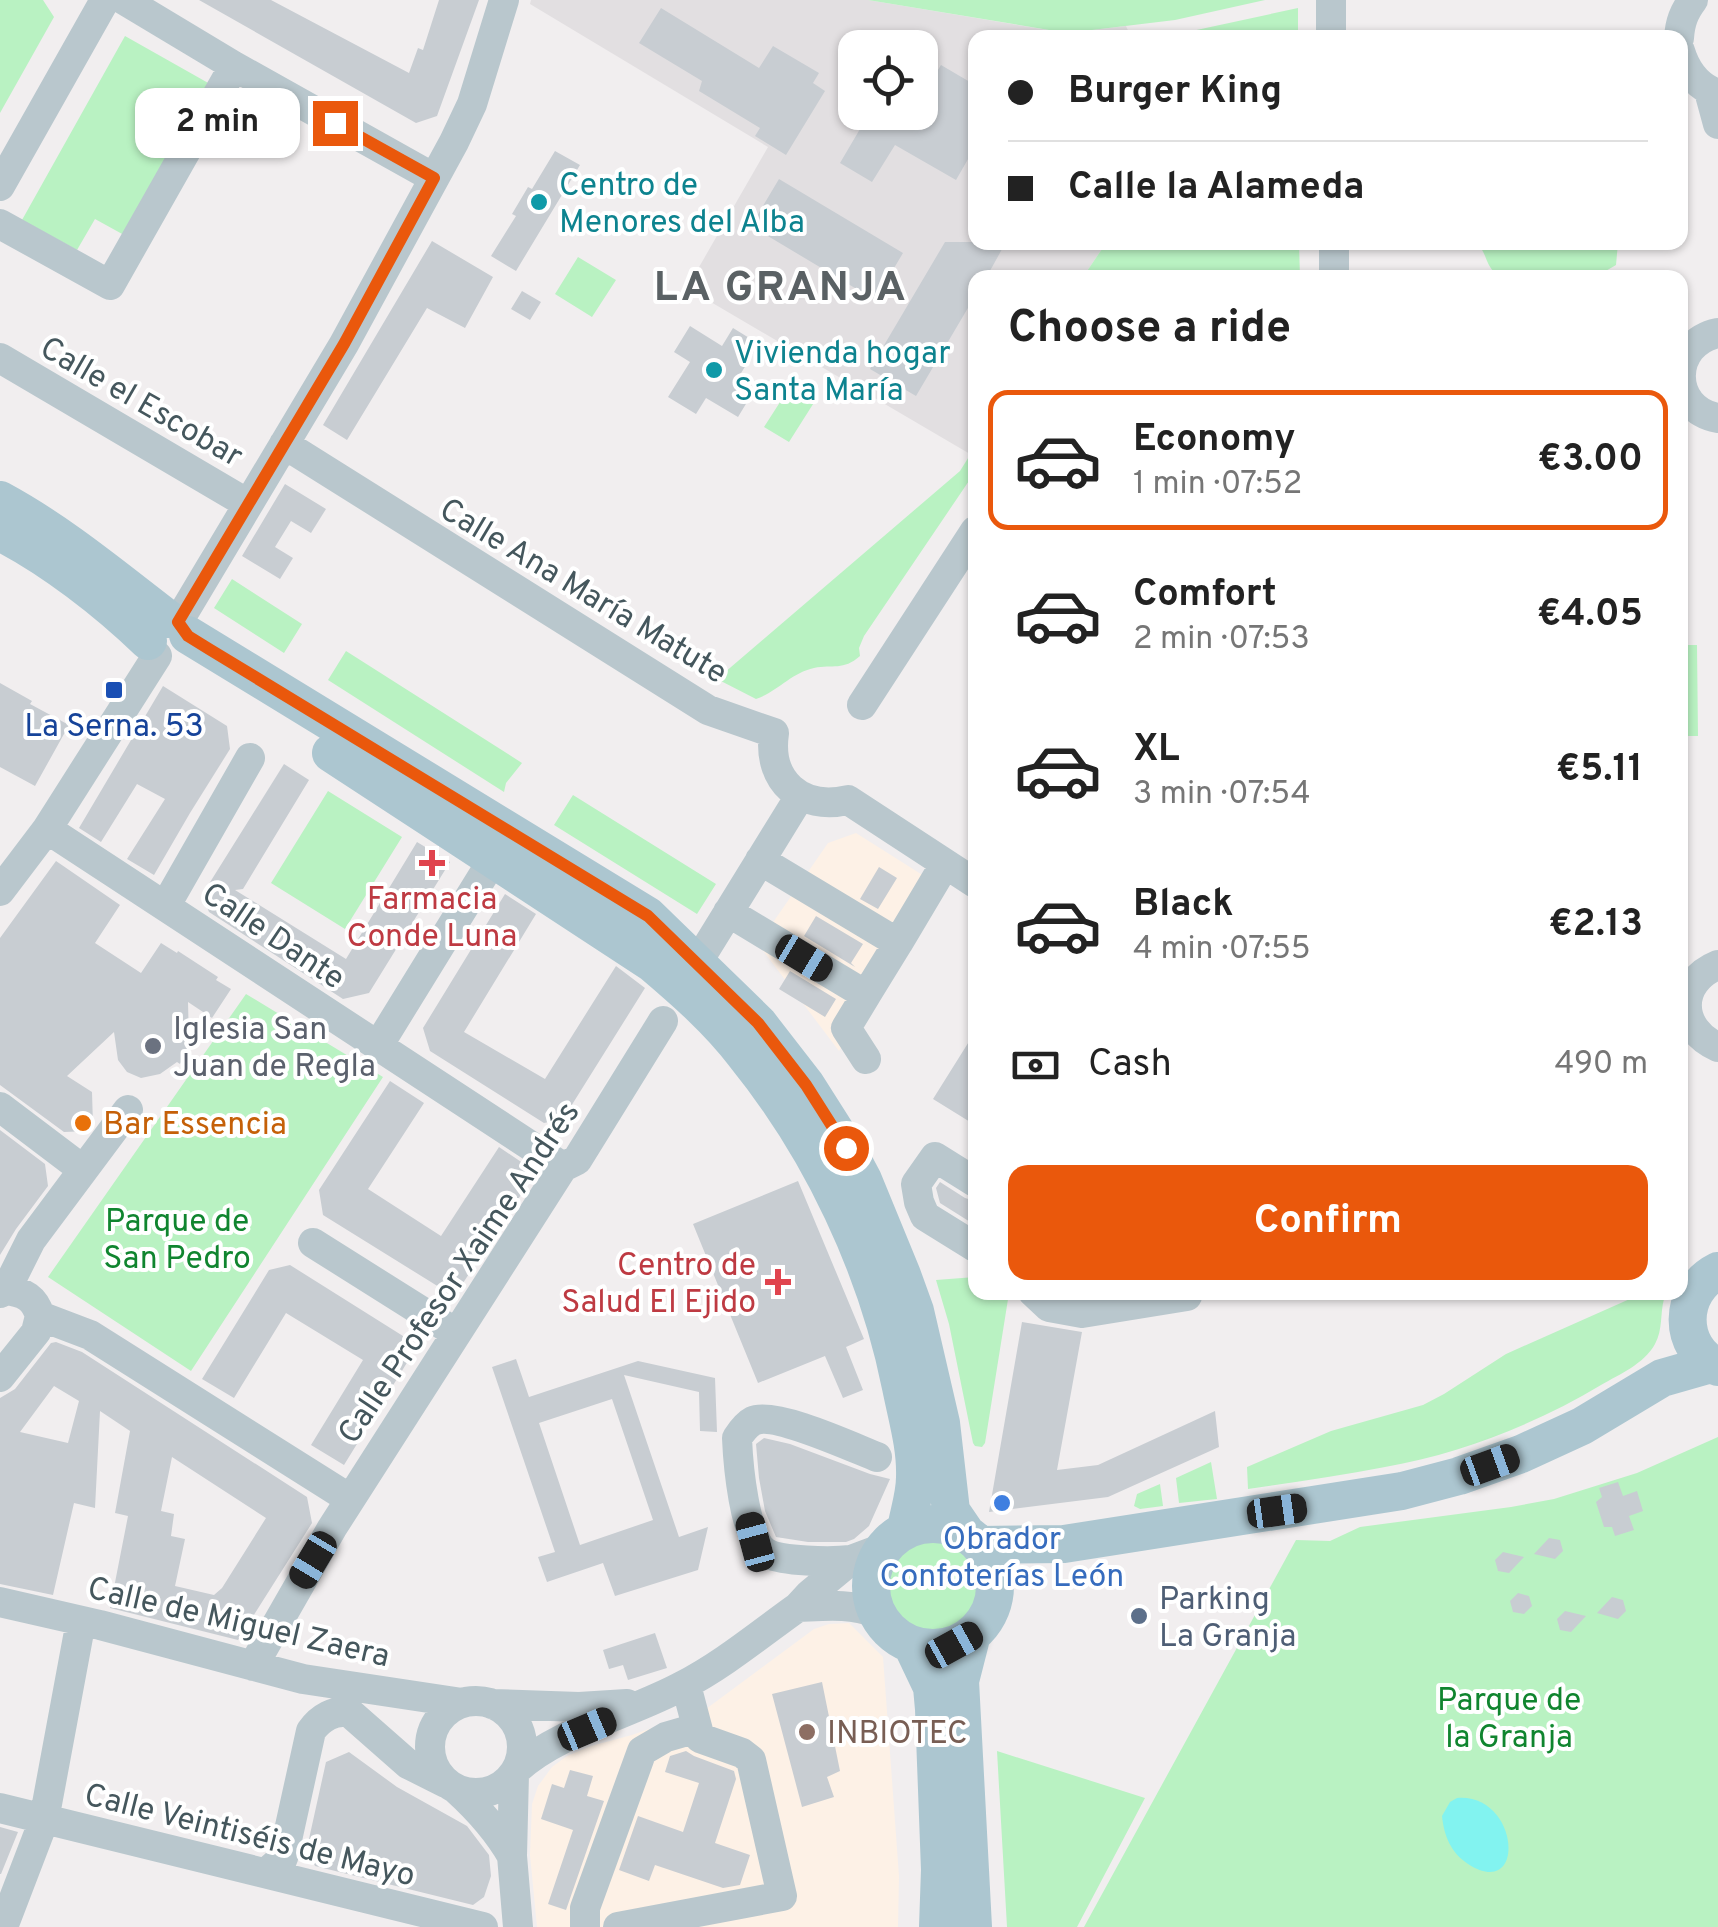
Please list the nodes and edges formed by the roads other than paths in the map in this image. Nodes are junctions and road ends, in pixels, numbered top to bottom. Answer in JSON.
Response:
{"nodes":[{"id":1,"x":105,"y":0,"type":"edge"},
{"id":2,"x":124,"y":0,"type":"edge"},
{"id":3,"x":504,"y":0,"type":"edge"},
{"id":4,"x":1331,"y":0,"type":"edge"},
{"id":5,"x":1694,"y":0,"type":"edge"},
{"id":6,"x":1331,"y":30,"type":"edge"},
{"id":7,"x":1680,"y":30,"type":"edge"},
{"id":8,"x":234,"y":66,"type":"junction"},
{"id":9,"x":1688,"y":70,"type":"edge"},
{"id":10,"x":1714,"y":92,"type":"edge"},
{"id":11,"x":1718,"y":124,"type":"edge"},
{"id":12,"x":434,"y":178,"type":"junction"},
{"id":13,"x":0,"y":186,"type":"edge"},
{"id":14,"x":0,"y":224,"type":"edge"},
{"id":15,"x":1715,"y":326,"type":"edge"},
{"id":16,"x":1688,"y":350,"type":"edge"},
{"id":17,"x":0,"y":358,"type":"edge"},
{"id":18,"x":1688,"y":399,"type":"edge"},
{"id":19,"x":1716,"y":421,"type":"edge"},
{"id":20,"x":284,"y":444,"type":"junction"},
{"id":21,"x":0,"y":500,"type":"edge"},
{"id":22,"x":248,"y":504,"type":"junction"},
{"id":23,"x":0,"y":532,"type":"edge"},
{"id":24,"x":968,"y":542,"type":"edge"},
{"id":25,"x":169,"y":639,"type":"junction"},
{"id":26,"x":862,"y":705,"type":"dead end"},
{"id":27,"x":250,"y":758,"type":"dead end"},
{"id":28,"x":429,"y":783,"type":"junction"},
{"id":29,"x":800,"y":796,"type":"junction"},
{"id":30,"x":47,"y":829,"type":"junction"},
{"id":31,"x":498,"y":851,"type":"junction"},
{"id":32,"x":760,"y":860,"type":"junction"},
{"id":33,"x":945,"y":864,"type":"junction"},
{"id":34,"x":968,"y":879,"type":"edge"},
{"id":35,"x":594,"y":883,"type":"junction"},
{"id":36,"x":1,"y":888,"type":"edge"},
{"id":37,"x":166,"y":905,"type":"junction"},
{"id":38,"x":728,"y":912,"type":"junction"},
{"id":39,"x":898,"y":943,"type":"junction"},
{"id":40,"x":697,"y":962,"type":"junction"},
{"id":41,"x":1717,"y":963,"type":"edge"},
{"id":42,"x":866,"y":995,"type":"junction"},
{"id":43,"x":1688,"y":996,"type":"edge"},
{"id":44,"x":1688,"y":1018,"type":"edge"},
{"id":45,"x":663,"y":1021,"type":"dead end"},
{"id":46,"x":378,"y":1046,"type":"junction"},
{"id":47,"x":1718,"y":1047,"type":"edge"},
{"id":48,"x":866,"y":1059,"type":"dead end"},
{"id":49,"x":0,"y":1108,"type":"edge"},
{"id":50,"x":128,"y":1110,"type":"dead end"},
{"id":51,"x":562,"y":1167,"type":"junction"},
{"id":52,"x":82,"y":1169,"type":"junction"},
{"id":53,"x":968,"y":1177,"type":"edge"},
{"id":54,"x":313,"y":1243,"type":"dead end"},
{"id":55,"x":968,"y":1243,"type":"edge"},
{"id":56,"x":1718,"y":1271,"type":"edge"},
{"id":57,"x":3,"y":1292,"type":"edge"},
{"id":58,"x":1041,"y":1300,"type":"edge"},
{"id":59,"x":1159,"y":1300,"type":"edge"},
{"id":60,"x":40,"y":1316,"type":"junction"},
{"id":61,"x":456,"y":1333,"type":"junction"},
{"id":62,"x":1706,"y":1357,"type":"edge"},
{"id":63,"x":0,"y":1377,"type":"edge"},
{"id":64,"x":878,"y":1458,"type":"dead end"},
{"id":65,"x":350,"y":1500,"type":"junction"},
{"id":66,"x":973,"y":1539,"type":"junction"},
{"id":67,"x":1064,"y":1544,"type":"junction"},
{"id":68,"x":880,"y":1546,"type":"junction"},
{"id":69,"x":793,"y":1558,"type":"junction"},
{"id":70,"x":995,"y":1594,"type":"junction"},
{"id":71,"x":804,"y":1600,"type":"junction"},
{"id":72,"x":0,"y":1602,"type":"edge"},
{"id":73,"x":876,"y":1613,"type":"junction"},
{"id":74,"x":81,"y":1621,"type":"junction"},
{"id":75,"x":972,"y":1634,"type":"junction"},
{"id":76,"x":912,"y":1645,"type":"junction"},
{"id":77,"x":253,"y":1666,"type":"junction"},
{"id":78,"x":673,"y":1691,"type":"junction"},
{"id":79,"x":477,"y":1703,"type":"junction"},
{"id":80,"x":697,"y":1728,"type":"junction"},
{"id":81,"x":515,"y":1772,"type":"junction"},
{"id":82,"x":451,"y":1787,"type":"junction"},
{"id":83,"x":0,"y":1808,"type":"edge"},
{"id":84,"x":44,"y":1820,"type":"junction"},
{"id":85,"x":512,"y":1856,"type":"junction"},
{"id":86,"x":266,"y":1874,"type":"junction"},
{"id":87,"x":3,"y":1927,"type":"edge"},
{"id":88,"x":484,"y":1927,"type":"edge"},
{"id":89,"x":518,"y":1927,"type":"edge"},
{"id":90,"x":585,"y":1927,"type":"edge"},
{"id":91,"x":618,"y":1927,"type":"edge"},
{"id":92,"x":938,"y":1927,"type":"edge"},
{"id":93,"x":972,"y":1927,"type":"edge"}],
"edges":[{"from":1,"to":13,"type":"street"},
{"from":2,"to":8,"type":"street"},
{"from":3,"to":12,"type":"street"},
{"from":4,"to":6,"type":"street"},
{"from":5,"to":7,"type":"street"},
{"from":8,"to":12,"type":"street"},
{"from":8,"to":14,"type":"street"},
{"from":9,"to":10,"type":"street"},
{"from":10,"to":11,"type":"street"},
{"from":12,"to":20,"type":"street"},
{"from":15,"to":16,"type":"street"},
{"from":17,"to":22,"type":"street","name":"Calle el Escobar"},
{"from":18,"to":19,"type":"street"},
{"from":20,"to":22,"type":"street"},
{"from":20,"to":29,"type":"street","name":"Calle Ana María Matute"},
{"from":21,"to":25,"type":"main road"},
{"from":22,"to":25,"type":"street"},
{"from":23,"to":25,"type":"main road"},
{"from":24,"to":26,"type":"street"},
{"from":25,"to":28,"type":"main road"},
{"from":25,"to":30,"type":"street"},
{"from":25,"to":31,"type":"main road"},
{"from":27,"to":37,"type":"street"},
{"from":28,"to":31,"type":"main road"},
{"from":28,"to":35,"type":"main road"},
{"from":29,"to":32,"type":"street"},
{"from":29,"to":33,"type":"street"},
{"from":30,"to":36,"type":"street"},
{"from":30,"to":37,"type":"street","name":"Calle Dante"},
{"from":31,"to":35,"type":"main road"},
{"from":31,"to":46,"type":"street"},
{"from":31,"to":68,"type":"main road"},
{"from":32,"to":38,"type":"street"},
{"from":32,"to":39,"type":"street"},
{"from":33,"to":34,"type":"street"},
{"from":33,"to":39,"type":"street"},
{"from":35,"to":40,"type":"main road"},
{"from":37,"to":46,"type":"street","name":"Calle Dante"},
{"from":38,"to":40,"type":"street"},
{"from":38,"to":42,"type":"street"},
{"from":39,"to":42,"type":"street"},
{"from":40,"to":66,"type":"main road"},
{"from":41,"to":43,"type":"street"},
{"from":42,"to":48,"type":"street"},
{"from":44,"to":47,"type":"street"},
{"from":45,"to":51,"type":"street","name":"Calle Profesor Xaime Andrés"},
{"from":46,"to":51,"type":"street","name":"Calle Dante"},
{"from":49,"to":52,"type":"street"},
{"from":50,"to":52,"type":"street"},
{"from":51,"to":61,"type":"street","name":"Calle Profesor Xaime Andrés"},
{"from":52,"to":57,"type":"street"},
{"from":53,"to":55,"type":"street"},
{"from":54,"to":61,"type":"street"},
{"from":56,"to":62,"type":"main road"},
{"from":57,"to":60,"type":"street"},
{"from":58,"to":59,"type":"street"},
{"from":60,"to":63,"type":"street"},
{"from":60,"to":65,"type":"street"},
{"from":61,"to":65,"type":"street","name":"Calle Profesor Xaime Andrés"},
{"from":62,"to":67,"type":"main road"},
{"from":64,"to":69,"type":"street"},
{"from":65,"to":77,"type":"street","name":"Calle Profesor Xaime Andrés"},
{"from":66,"to":67,"type":"main road"},
{"from":66,"to":68,"type":"main road"},
{"from":66,"to":70,"type":"main road"},
{"from":67,"to":70,"type":"main road"},
{"from":68,"to":69,"type":"street"},
{"from":68,"to":71,"type":"street","name":"Calle de Miguel Zaera"},
{"from":68,"to":73,"type":"main road"},
{"from":69,"to":71,"type":"street"},
{"from":70,"to":75,"type":"main road"},
{"from":71,"to":73,"type":"street"},
{"from":71,"to":78,"type":"street","name":"Calle de Miguel Zaera"},
{"from":72,"to":74,"type":"street","name":"Calle de Miguel Zaera"},
{"from":73,"to":76,"type":"main road"},
{"from":74,"to":77,"type":"street","name":"Calle de Miguel Zaera"},
{"from":74,"to":84,"type":"street"},
{"from":75,"to":76,"type":"main road"},
{"from":75,"to":93,"type":"main road"},
{"from":76,"to":92,"type":"main road"},
{"from":77,"to":79,"type":"street","name":"Calle de Miguel Zaera"},
{"from":78,"to":79,"type":"street","name":"Calle de Miguel Zaera"},
{"from":78,"to":80,"type":"street"},
{"from":78,"to":81,"type":"street","name":"Calle de Miguel Zaera"},
{"from":79,"to":81,"type":"street"},
{"from":79,"to":82,"type":"street"},
{"from":80,"to":90,"type":"street"},
{"from":80,"to":91,"type":"street"},
{"from":81,"to":82,"type":"street"},
{"from":81,"to":85,"type":"street"},
{"from":82,"to":85,"type":"street"},
{"from":82,"to":86,"type":"street","name":"Calle de Miguel Zaera"},
{"from":83,"to":84,"type":"street","name":"Calle Veintiséis de Mayo"},
{"from":84,"to":86,"type":"street","name":"Calle Veintiséis de Mayo"},
{"from":84,"to":87,"type":"street"},
{"from":85,"to":89,"type":"street"},
{"from":86,"to":88,"type":"street","name":"Calle Veintiséis de Mayo"}]}
